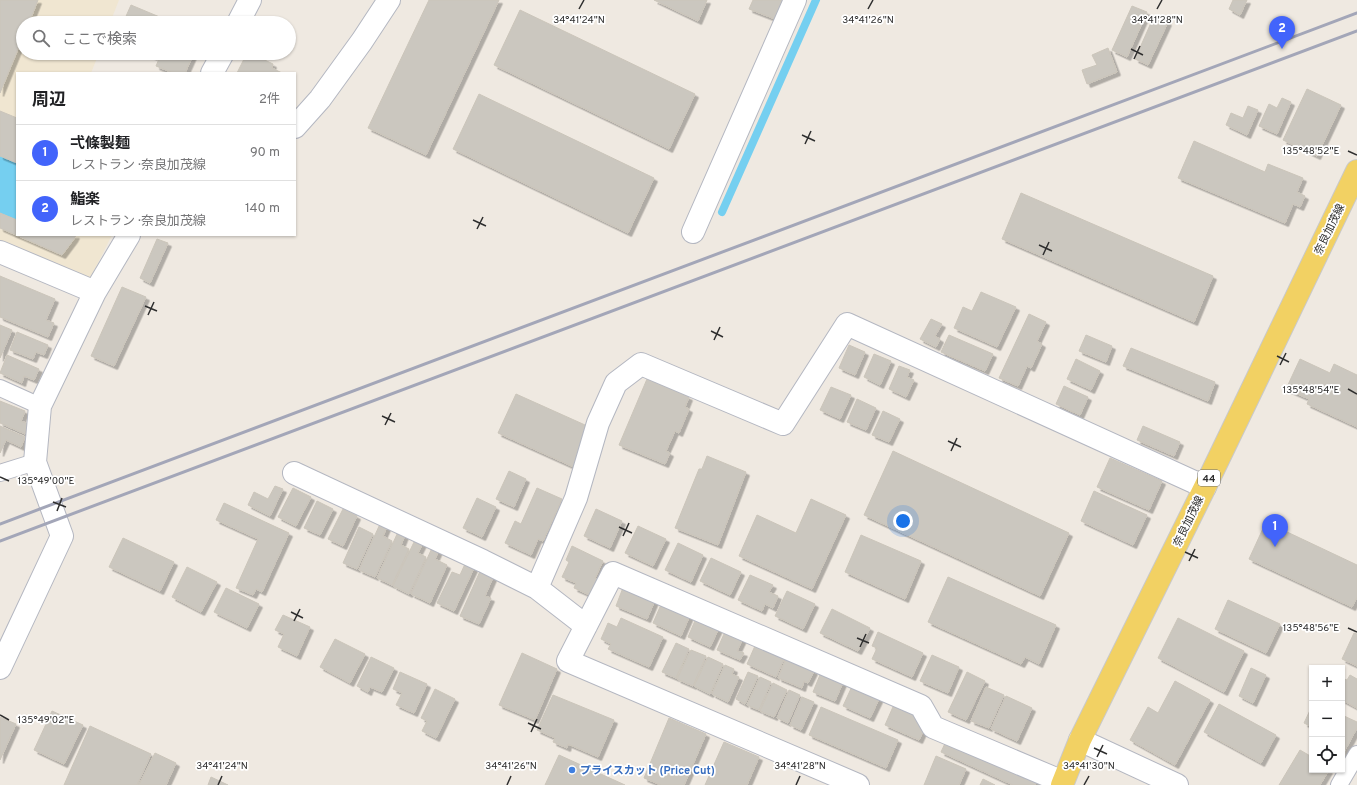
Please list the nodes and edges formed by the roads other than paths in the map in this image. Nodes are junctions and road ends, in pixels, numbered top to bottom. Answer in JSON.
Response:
{"nodes":[{"id":1,"x":250,"y":0,"type":"edge"},
{"id":2,"x":389,"y":0,"type":"edge"},
{"id":3,"x":795,"y":0,"type":"edge"},
{"id":4,"x":242,"y":16,"type":"edge"},
{"id":5,"x":219,"y":60,"type":"edge"},
{"id":6,"x":213,"y":72,"type":"edge"},
{"id":7,"x":296,"y":126,"type":"edge"},
{"id":8,"x":1357,"y":172,"type":"edge"},
{"id":9,"x":693,"y":232,"type":"dead end"},
{"id":10,"x":128,"y":236,"type":"edge"},
{"id":11,"x":0,"y":252,"type":"edge"},
{"id":12,"x":95,"y":292,"type":"junction"},
{"id":13,"x":0,"y":388,"type":"edge"},
{"id":14,"x":40,"y":406,"type":"junction"},
{"id":15,"x":35,"y":462,"type":"junction"},
{"id":16,"x":0,"y":473,"type":"edge"},
{"id":17,"x":294,"y":473,"type":"dead end"},
{"id":18,"x":1204,"y":487,"type":"junction"},
{"id":19,"x":537,"y":588,"type":"junction"},
{"id":20,"x":586,"y":626,"type":"junction"},
{"id":21,"x":0,"y":668,"type":"edge"},
{"id":22,"x":1080,"y":740,"type":"junction"},
{"id":23,"x":1357,"y":754,"type":"edge"},
{"id":24,"x":1062,"y":783,"type":"edge"},
{"id":25,"x":858,"y":785,"type":"edge"},
{"id":26,"x":1176,"y":785,"type":"edge"},
{"id":27,"x":1339,"y":785,"type":"edge"}],
"edges":[{"from":1,"to":4,"type":"street"},
{"from":2,"to":7,"type":"street"},
{"from":3,"to":9,"type":"street"},
{"from":5,"to":6,"type":"street"},
{"from":8,"to":18,"type":"main road","name":"奈良加茂線","number":"44"},
{"from":10,"to":12,"type":"street"},
{"from":11,"to":12,"type":"street"},
{"from":12,"to":14,"type":"street"},
{"from":13,"to":14,"type":"lane"},
{"from":14,"to":15,"type":"street"},
{"from":15,"to":16,"type":"lane"},
{"from":15,"to":21,"type":"street"},
{"from":17,"to":19,"type":"street"},
{"from":18,"to":19,"type":"street"},
{"from":18,"to":22,"type":"main road","name":"奈良加茂線","number":"44"},
{"from":19,"to":20,"type":"street"},
{"from":20,"to":24,"type":"street"},
{"from":20,"to":25,"type":"street"},
{"from":22,"to":24,"type":"main road","name":"奈良加茂線","number":"44"},
{"from":22,"to":26,"type":"street"},
{"from":23,"to":27,"type":"lane"}]}
